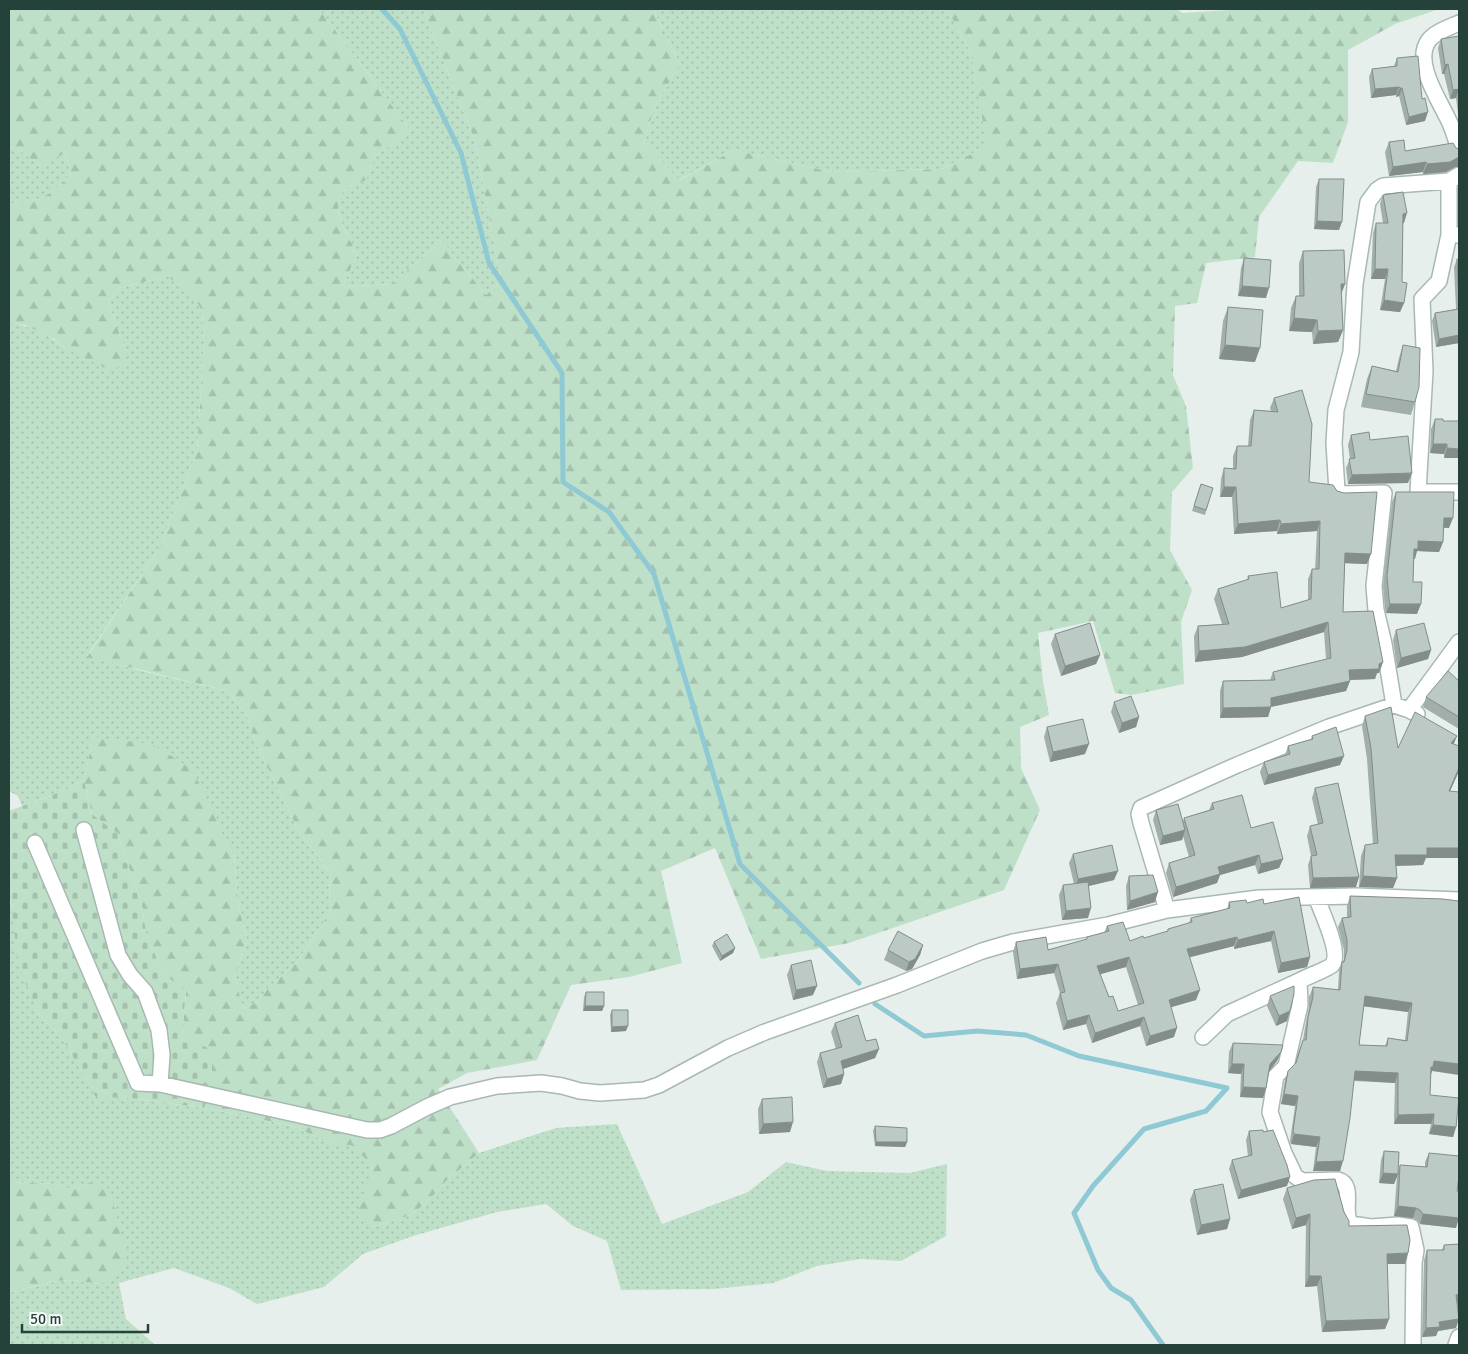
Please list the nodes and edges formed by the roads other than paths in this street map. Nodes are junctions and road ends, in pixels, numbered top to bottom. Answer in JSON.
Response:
{"nodes":[{"id":1,"x":1459,"y":23,"type":"edge"},
{"id":2,"x":1459,"y":150,"type":"edge"},
{"id":3,"x":1454,"y":178,"type":"edge"},
{"id":4,"x":1454,"y":235,"type":"edge"},
{"id":5,"x":1418,"y":492,"type":"junction"},
{"id":6,"x":1459,"y":492,"type":"edge"},
{"id":7,"x":1384,"y":493,"type":"junction"},
{"id":8,"x":1459,"y":642,"type":"edge"},
{"id":9,"x":1402,"y":708,"type":"junction"},
{"id":10,"x":1426,"y":719,"type":"edge"},
{"id":11,"x":84,"y":830,"type":"dead end"},
{"id":12,"x":35,"y":843,"type":"dead end"},
{"id":13,"x":1316,"y":897,"type":"junction"},
{"id":14,"x":1459,"y":900,"type":"edge"},
{"id":15,"x":1167,"y":910,"type":"junction"},
{"id":16,"x":1299,"y":981,"type":"junction"},
{"id":17,"x":1203,"y":1037,"type":"dead end"},
{"id":18,"x":160,"y":1084,"type":"junction"},
{"id":19,"x":1459,"y":1337,"type":"edge"},
{"id":20,"x":1413,"y":1345,"type":"edge"},
{"id":21,"x":1456,"y":1345,"type":"edge"}],
"edges":[{"from":1,"to":2,"type":"street"},
{"from":3,"to":4,"type":"street"},
{"from":3,"to":7,"type":"street"},
{"from":4,"to":5,"type":"street"},
{"from":5,"to":6,"type":"street"},
{"from":5,"to":7,"type":"street"},
{"from":7,"to":9,"type":"street"},
{"from":8,"to":9,"type":"street"},
{"from":9,"to":10,"type":"street"},
{"from":9,"to":15,"type":"street"},
{"from":11,"to":18,"type":"street"},
{"from":12,"to":18,"type":"street"},
{"from":13,"to":14,"type":"street"},
{"from":13,"to":15,"type":"street"},
{"from":13,"to":16,"type":"street"},
{"from":15,"to":18,"type":"street"},
{"from":16,"to":17,"type":"street"},
{"from":16,"to":20,"type":"street"},
{"from":19,"to":21,"type":"street"}]}
